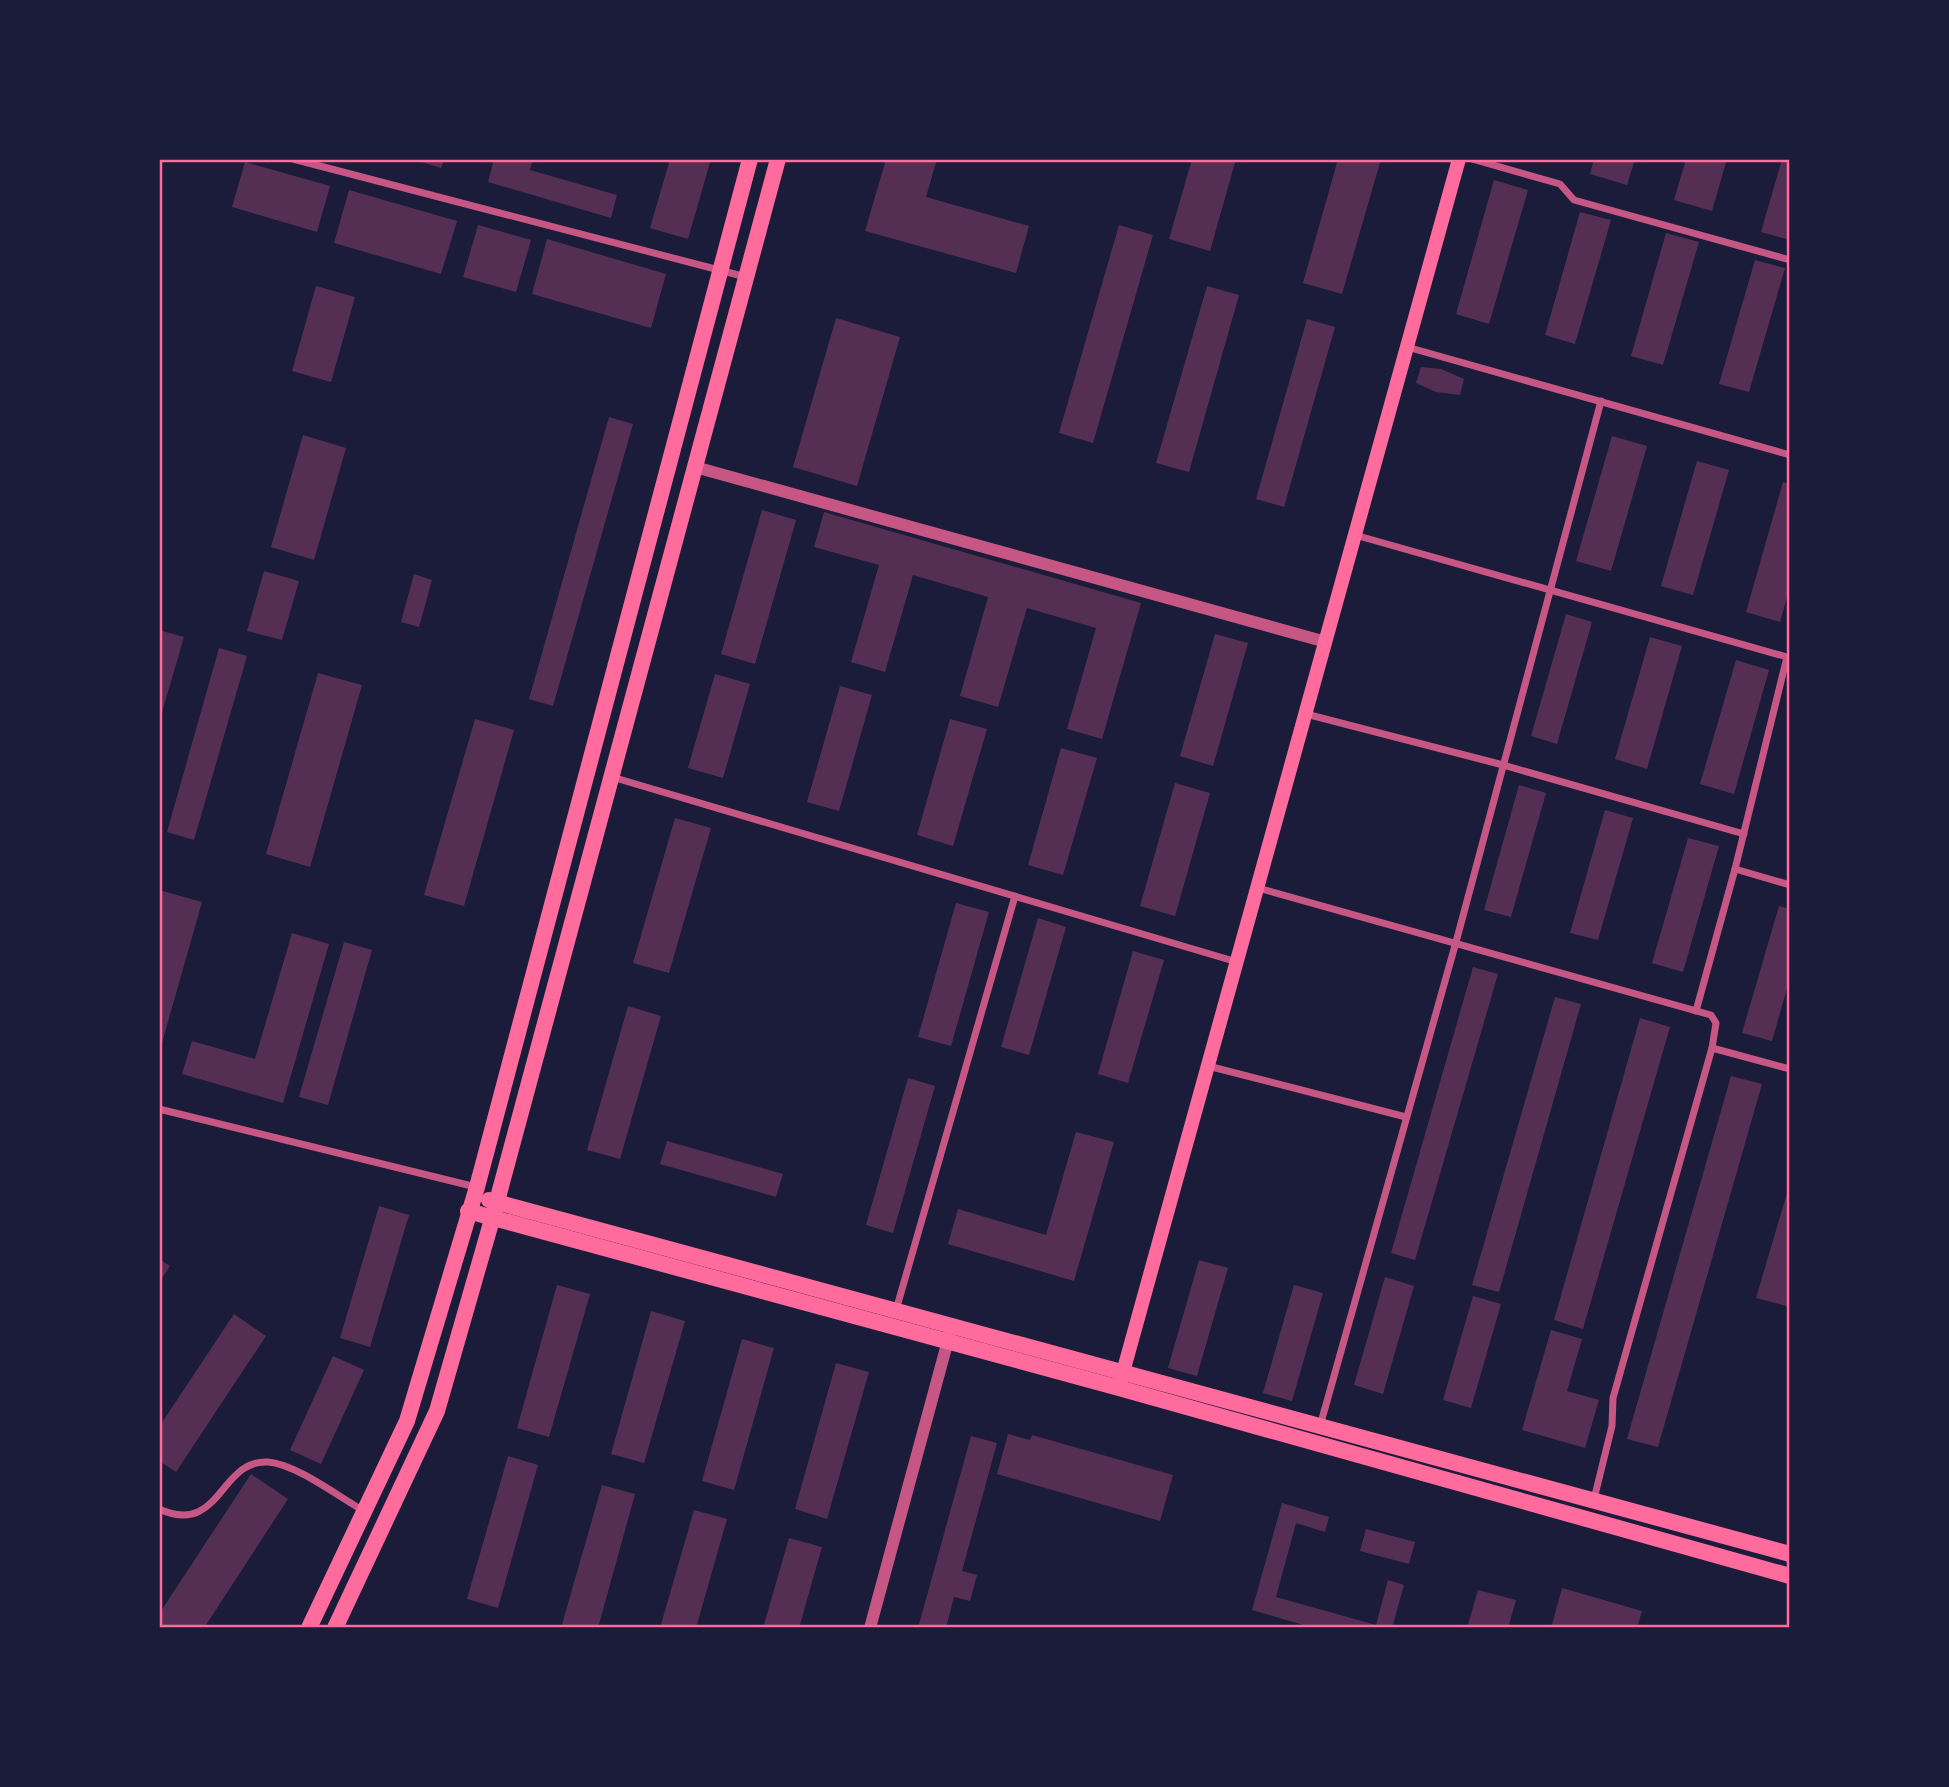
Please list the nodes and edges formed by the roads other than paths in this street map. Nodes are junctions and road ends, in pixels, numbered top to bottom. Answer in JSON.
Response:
{"nodes":[{"id":1,"x":293,"y":159,"type":"edge"},
{"id":2,"x":750,"y":159,"type":"edge"},
{"id":3,"x":778,"y":159,"type":"edge"},
{"id":4,"x":1459,"y":159,"type":"edge"},
{"id":5,"x":1472,"y":159,"type":"edge"},
{"id":6,"x":1790,"y":260,"type":"edge"},
{"id":7,"x":720,"y":270,"type":"junction"},
{"id":8,"x":746,"y":277,"type":"junction"},
{"id":9,"x":1407,"y":347,"type":"junction"},
{"id":10,"x":1601,"y":401,"type":"junction"},
{"id":11,"x":1790,"y":455,"type":"edge"},
{"id":12,"x":695,"y":467,"type":"junction"},
{"id":13,"x":1355,"y":534,"type":"junction"},
{"id":14,"x":1551,"y":589,"type":"junction"},
{"id":15,"x":1326,"y":642,"type":"junction"},
{"id":16,"x":1781,"y":685,"type":"junction"},
{"id":17,"x":1790,"y":688,"type":"edge"},
{"id":18,"x":1306,"y":714,"type":"junction"},
{"id":19,"x":1503,"y":765,"type":"junction"},
{"id":20,"x":611,"y":777,"type":"junction"},
{"id":21,"x":1744,"y":834,"type":"junction"},
{"id":22,"x":1735,"y":869,"type":"junction"},
{"id":23,"x":1790,"y":885,"type":"edge"},
{"id":24,"x":1258,"y":888,"type":"junction"},
{"id":25,"x":1014,"y":896,"type":"junction"},
{"id":26,"x":1456,"y":942,"type":"junction"},
{"id":27,"x":1237,"y":962,"type":"junction"},
{"id":28,"x":1696,"y":1011,"type":"junction"},
{"id":29,"x":1712,"y":1048,"type":"junction"},
{"id":30,"x":1208,"y":1066,"type":"junction"},
{"id":31,"x":1790,"y":1069,"type":"edge"},
{"id":32,"x":159,"y":1109,"type":"edge"},
{"id":33,"x":1406,"y":1117,"type":"junction"},
{"id":34,"x":473,"y":1199,"type":"junction"},
{"id":35,"x":495,"y":1209,"type":"junction"},
{"id":36,"x":896,"y":1311,"type":"junction"},
{"id":37,"x":950,"y":1334,"type":"junction"},
{"id":38,"x":1121,"y":1380,"type":"junction"},
{"id":39,"x":1320,"y":1426,"type":"junction"},
{"id":40,"x":1593,"y":1501,"type":"junction"},
{"id":41,"x":159,"y":1509,"type":"edge"},
{"id":42,"x":364,"y":1512,"type":"junction"},
{"id":43,"x":1790,"y":1554,"type":"edge"},
{"id":44,"x":1790,"y":1576,"type":"edge"},
{"id":45,"x":309,"y":1628,"type":"edge"},
{"id":46,"x":335,"y":1628,"type":"edge"},
{"id":47,"x":870,"y":1628,"type":"edge"}],
"edges":[{"from":1,"to":7,"type":"street"},
{"from":2,"to":7,"type":"main road"},
{"from":3,"to":8,"type":"main road"},
{"from":4,"to":9,"type":"main road"},
{"from":5,"to":6,"type":"street"},
{"from":7,"to":8,"type":"street"},
{"from":7,"to":34,"type":"main road"},
{"from":8,"to":12,"type":"main road"},
{"from":9,"to":10,"type":"street"},
{"from":9,"to":13,"type":"main road"},
{"from":10,"to":11,"type":"street"},
{"from":10,"to":14,"type":"street"},
{"from":12,"to":15,"type":"street"},
{"from":12,"to":20,"type":"main road"},
{"from":13,"to":14,"type":"street"},
{"from":13,"to":15,"type":"main road"},
{"from":14,"to":16,"type":"street"},
{"from":14,"to":19,"type":"street"},
{"from":15,"to":18,"type":"main road"},
{"from":16,"to":17,"type":"street"},
{"from":16,"to":21,"type":"street"},
{"from":18,"to":19,"type":"street"},
{"from":18,"to":24,"type":"main road"},
{"from":19,"to":21,"type":"street"},
{"from":19,"to":26,"type":"street"},
{"from":20,"to":25,"type":"street"},
{"from":20,"to":35,"type":"main road"},
{"from":21,"to":22,"type":"street"},
{"from":22,"to":23,"type":"street"},
{"from":22,"to":28,"type":"street"},
{"from":24,"to":26,"type":"street"},
{"from":24,"to":27,"type":"main road"},
{"from":25,"to":27,"type":"street"},
{"from":25,"to":36,"type":"street"},
{"from":26,"to":28,"type":"street"},
{"from":26,"to":33,"type":"street"},
{"from":27,"to":30,"type":"main road"},
{"from":28,"to":29,"type":"street"},
{"from":29,"to":31,"type":"street"},
{"from":29,"to":40,"type":"street"},
{"from":30,"to":33,"type":"street"},
{"from":30,"to":38,"type":"main road"},
{"from":32,"to":34,"type":"street"},
{"from":33,"to":39,"type":"street"},
{"from":34,"to":35,"type":"main road"},
{"from":34,"to":42,"type":"main road"},
{"from":35,"to":36,"type":"main road"},
{"from":35,"to":37,"type":"main road"},
{"from":35,"to":46,"type":"main road"},
{"from":36,"to":37,"type":"main road"},
{"from":37,"to":38,"type":"main road"},
{"from":37,"to":47,"type":"street"},
{"from":38,"to":39,"type":"main road"},
{"from":38,"to":44,"type":"main road"},
{"from":39,"to":40,"type":"main road"},
{"from":40,"to":43,"type":"main road"},
{"from":41,"to":42,"type":"street"},
{"from":42,"to":45,"type":"main road"}]}
